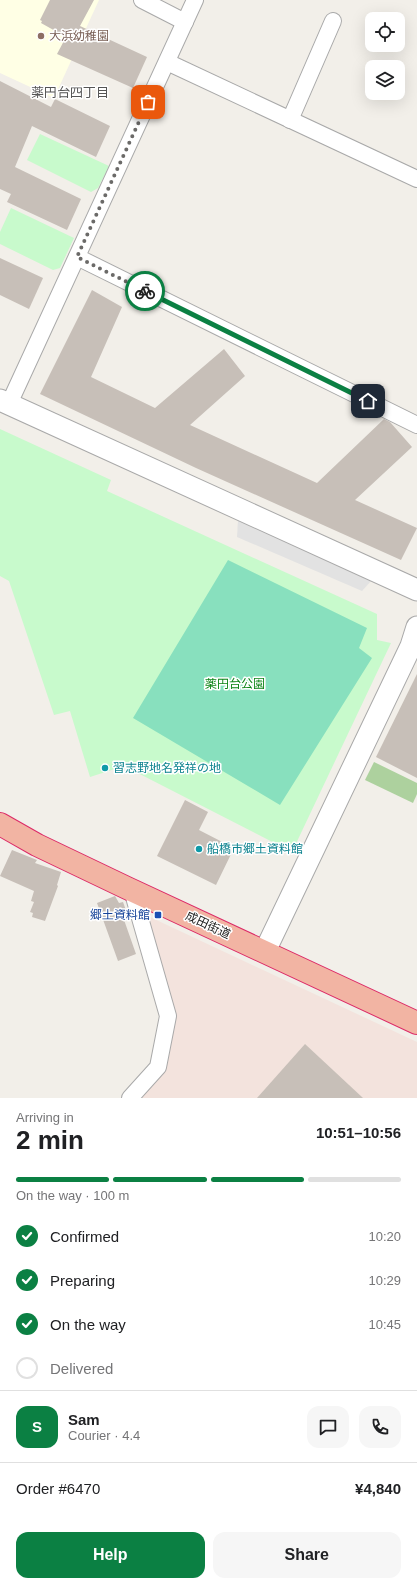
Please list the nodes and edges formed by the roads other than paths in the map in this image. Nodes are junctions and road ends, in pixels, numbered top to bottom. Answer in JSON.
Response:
{"nodes":[{"id":1,"x":142,"y":0,"type":"edge"},
{"id":2,"x":195,"y":0,"type":"edge"},
{"id":3,"x":333,"y":21,"type":"dead end"},
{"id":4,"x":185,"y":22,"type":"junction"},
{"id":5,"x":167,"y":62,"type":"junction"},
{"id":6,"x":290,"y":120,"type":"junction"},
{"id":7,"x":417,"y":179,"type":"edge"},
{"id":8,"x":77,"y":257,"type":"junction"},
{"id":9,"x":4,"y":402,"type":"edge"},
{"id":10,"x":417,"y":424,"type":"edge"},
{"id":11,"x":417,"y":590,"type":"edge"},
{"id":12,"x":417,"y":627,"type":"edge"},
{"id":13,"x":0,"y":824,"type":"edge"},
{"id":14,"x":132,"y":890,"type":"junction"},
{"id":15,"x":264,"y":951,"type":"junction"},
{"id":16,"x":417,"y":1023,"type":"edge"},
{"id":17,"x":130,"y":1098,"type":"edge"}],
"edges":[{"from":1,"to":4,"type":"street"},
{"from":2,"to":4,"type":"street"},
{"from":3,"to":6,"type":"street"},
{"from":4,"to":5,"type":"street"},
{"from":5,"to":6,"type":"street"},
{"from":5,"to":8,"type":"street"},
{"from":6,"to":7,"type":"street"},
{"from":8,"to":9,"type":"street"},
{"from":8,"to":10,"type":"street"},
{"from":9,"to":11,"type":"street"},
{"from":12,"to":15,"type":"street"},
{"from":13,"to":14,"type":"highway","name":"成田街道"},
{"from":14,"to":15,"type":"highway","name":"成田街道"},
{"from":14,"to":17,"type":"street"},
{"from":15,"to":16,"type":"highway","name":"成田街道"}]}
